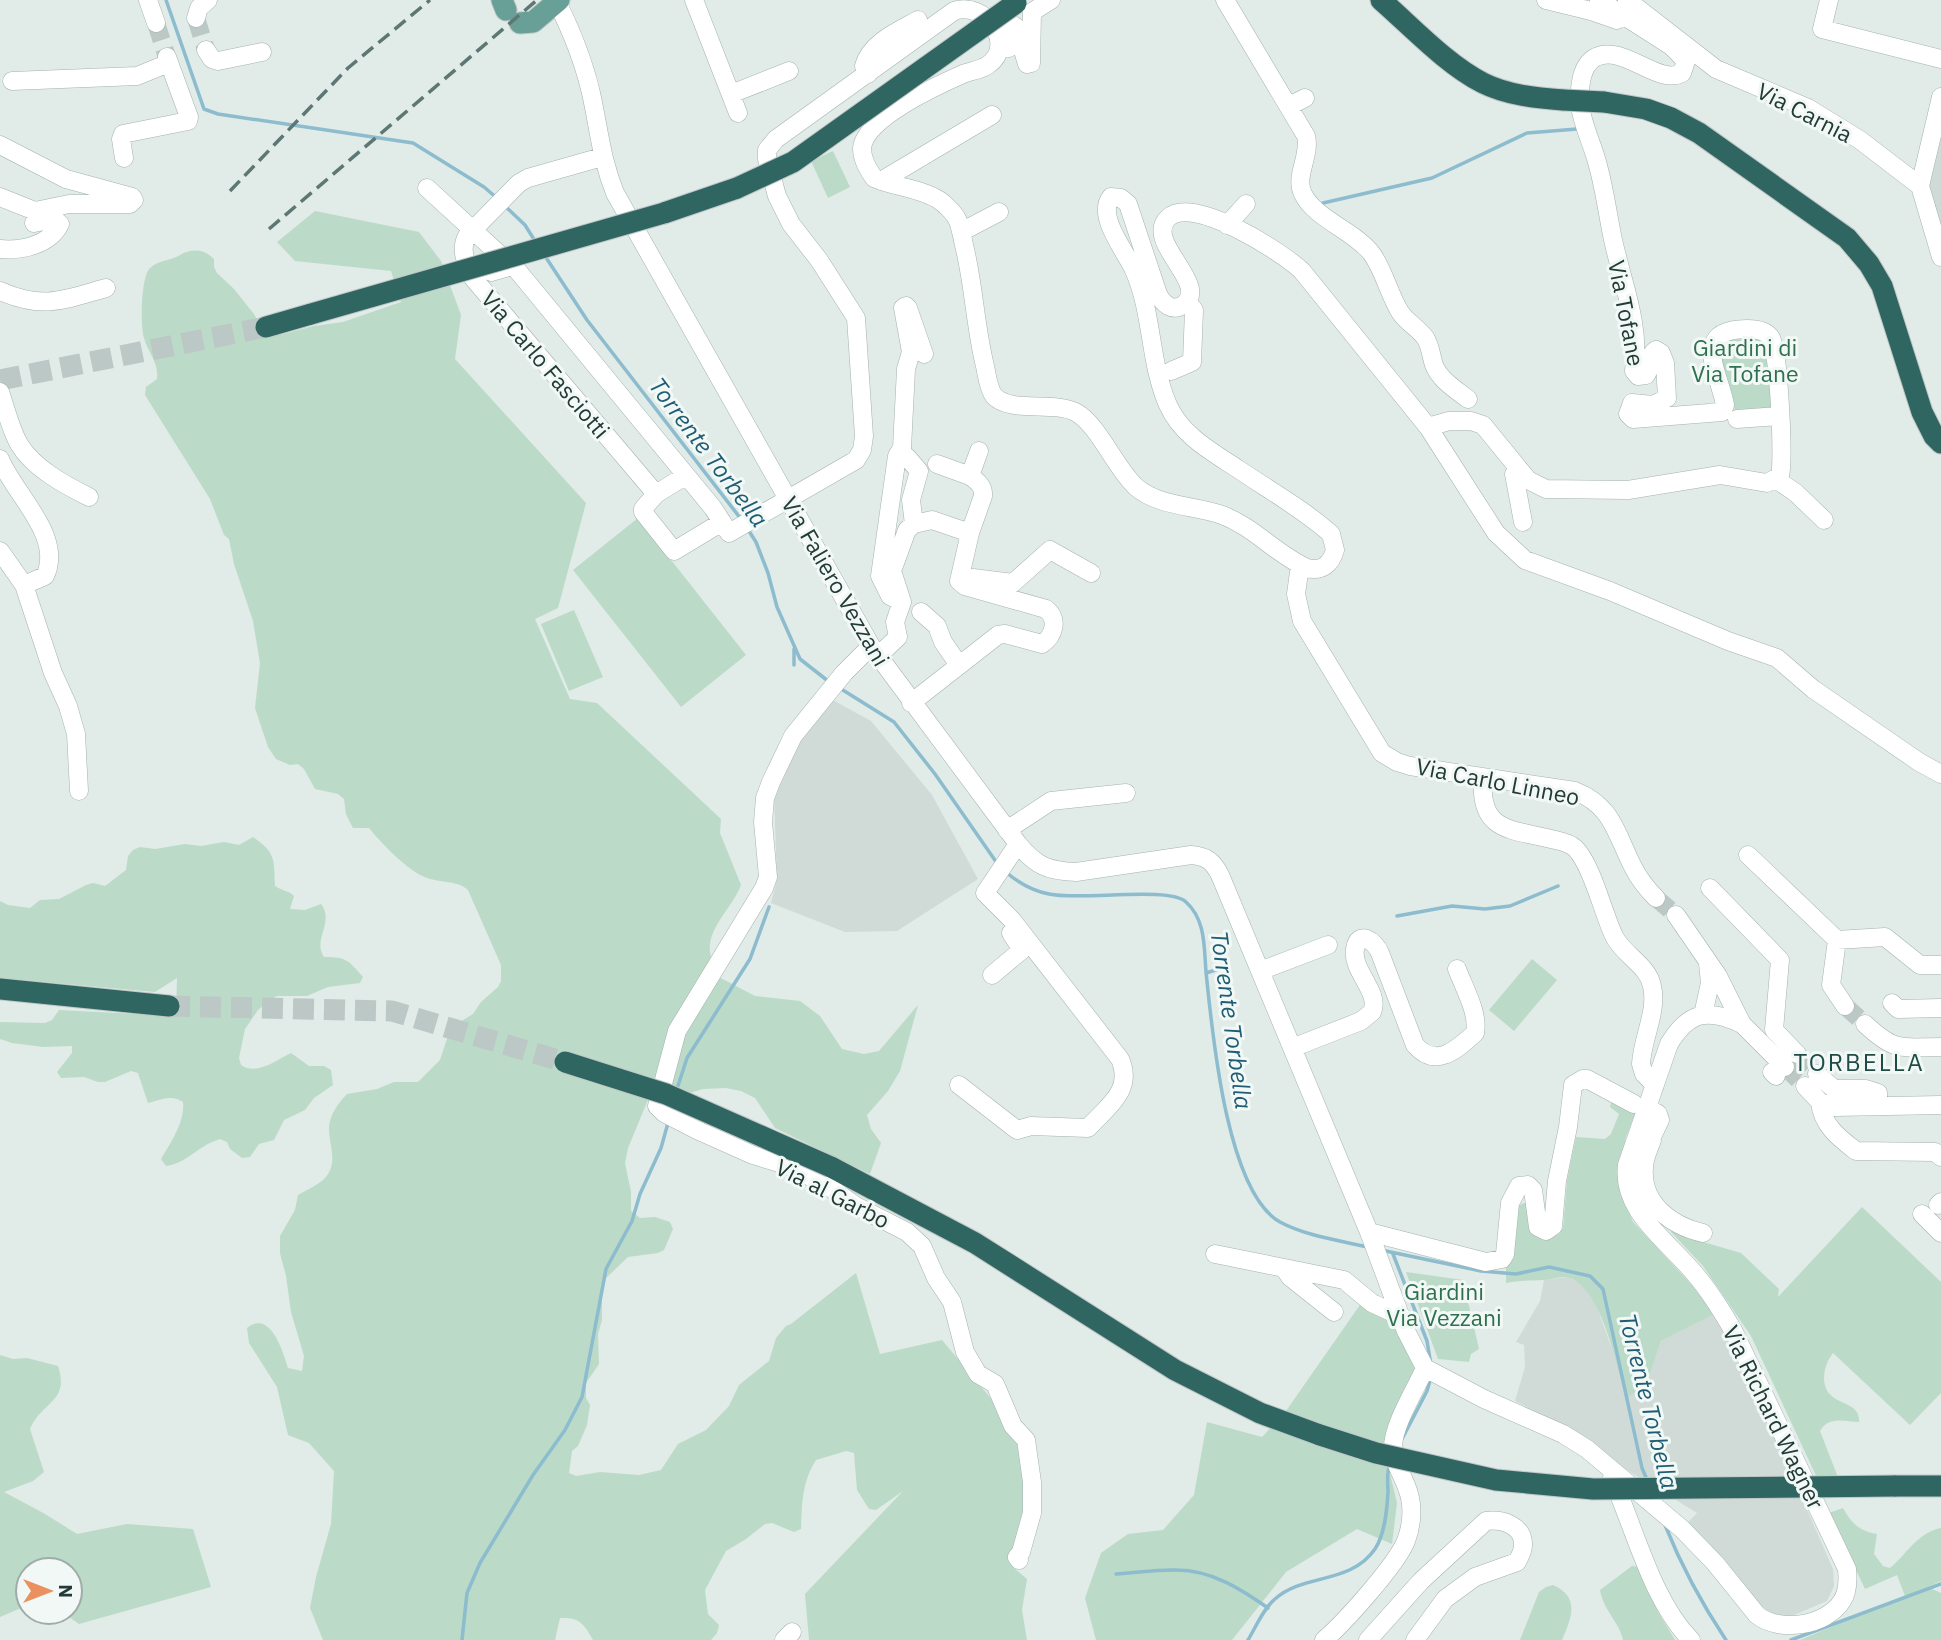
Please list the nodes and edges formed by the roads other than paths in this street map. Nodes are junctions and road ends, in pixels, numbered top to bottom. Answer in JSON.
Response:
{"nodes":[{"id":1,"x":148,"y":0,"type":"edge"},
{"id":2,"x":208,"y":0,"type":"edge"},
{"id":3,"x":694,"y":0,"type":"edge"},
{"id":4,"x":1051,"y":0,"type":"edge"},
{"id":5,"x":1226,"y":0,"type":"edge"},
{"id":6,"x":1381,"y":0,"type":"edge"},
{"id":7,"x":1546,"y":0,"type":"edge"},
{"id":8,"x":1600,"y":0,"type":"edge"},
{"id":9,"x":1627,"y":0,"type":"edge"},
{"id":10,"x":1829,"y":0,"type":"edge"},
{"id":11,"x":558,"y":1,"type":"edge"},
{"id":12,"x":1019,"y":2,"type":"edge"},
{"id":13,"x":509,"y":11,"type":"edge"},
{"id":14,"x":196,"y":18,"type":"dead end"},
{"id":15,"x":918,"y":20,"type":"dead end"},
{"id":16,"x":156,"y":23,"type":"tunnel mouth"},
{"id":17,"x":1641,"y":25,"type":"junction"},
{"id":18,"x":206,"y":50,"type":"dead end"},
{"id":19,"x":262,"y":52,"type":"dead end"},
{"id":20,"x":996,"y":54,"type":"junction"},
{"id":21,"x":1941,"y":59,"type":"edge"},
{"id":22,"x":789,"y":71,"type":"dead end"},
{"id":23,"x":868,"y":74,"type":"junction"},
{"id":24,"x":12,"y":81,"type":"dead end"},
{"id":25,"x":731,"y":94,"type":"junction"},
{"id":26,"x":1941,"y":97,"type":"edge"},
{"id":27,"x":738,"y":113,"type":"dead end"},
{"id":28,"x":992,"y":115,"type":"dead end"},
{"id":29,"x":0,"y":145,"type":"edge"},
{"id":30,"x":602,"y":157,"type":"junction"},
{"id":31,"x":124,"y":158,"type":"dead end"},
{"id":32,"x":881,"y":181,"type":"junction"},
{"id":33,"x":1920,"y":186,"type":"junction"},
{"id":34,"x":427,"y":187,"type":"dead end"},
{"id":35,"x":4,"y":198,"type":"edge"},
{"id":36,"x":1246,"y":204,"type":"dead end"},
{"id":37,"x":999,"y":212,"type":"dead end"},
{"id":38,"x":1227,"y":225,"type":"junction"},
{"id":39,"x":474,"y":226,"type":"junction"},
{"id":40,"x":961,"y":232,"type":"junction"},
{"id":41,"x":0,"y":249,"type":"edge"},
{"id":42,"x":1941,"y":257,"type":"edge"},
{"id":43,"x":512,"y":266,"type":"junction"},
{"id":44,"x":473,"y":278,"type":"junction"},
{"id":45,"x":106,"y":288,"type":"dead end"},
{"id":46,"x":0,"y":291,"type":"edge"},
{"id":47,"x":1187,"y":301,"type":"junction"},
{"id":48,"x":266,"y":327,"type":"tunnel mouth"},
{"id":49,"x":924,"y":354,"type":"dead end"},
{"id":50,"x":1171,"y":371,"type":"dead end"},
{"id":51,"x":0,"y":392,"type":"edge"},
{"id":52,"x":1468,"y":399,"type":"dead end"},
{"id":53,"x":1779,"y":416,"type":"junction"},
{"id":54,"x":1737,"y":419,"type":"dead end"},
{"id":55,"x":1428,"y":427,"type":"junction"},
{"id":56,"x":18,"y":442,"type":"junction"},
{"id":57,"x":1941,"y":443,"type":"edge"},
{"id":58,"x":979,"y":451,"type":"dead end"},
{"id":59,"x":0,"y":457,"type":"edge"},
{"id":60,"x":907,"y":457,"type":"dead end"},
{"id":61,"x":929,"y":470,"type":"junction"},
{"id":62,"x":1514,"y":474,"type":"dead end"},
{"id":63,"x":685,"y":476,"type":"junction"},
{"id":64,"x":970,"y":476,"type":"junction"},
{"id":65,"x":71,"y":478,"type":"dead end"},
{"id":66,"x":1777,"y":480,"type":"junction"},
{"id":67,"x":656,"y":494,"type":"junction"},
{"id":68,"x":89,"y":497,"type":"dead end"},
{"id":69,"x":788,"y":500,"type":"junction"},
{"id":70,"x":1824,"y":520,"type":"dead end"},
{"id":71,"x":1523,"y":522,"type":"dead end"},
{"id":72,"x":914,"y":524,"type":"junction"},
{"id":73,"x":729,"y":526,"type":"junction"},
{"id":74,"x":970,"y":533,"type":"junction"},
{"id":75,"x":0,"y":551,"type":"edge"},
{"id":76,"x":1304,"y":567,"type":"junction"},
{"id":77,"x":1091,"y":573,"type":"dead end"},
{"id":78,"x":959,"y":576,"type":"junction"},
{"id":79,"x":24,"y":585,"type":"junction"},
{"id":80,"x":902,"y":601,"type":"junction"},
{"id":81,"x":921,"y":612,"type":"dead end"},
{"id":82,"x":874,"y":651,"type":"junction"},
{"id":83,"x":959,"y":665,"type":"junction"},
{"id":84,"x":911,"y":703,"type":"junction"},
{"id":85,"x":1941,"y":774,"type":"edge"},
{"id":86,"x":1483,"y":778,"type":"junction"},
{"id":87,"x":79,"y":791,"type":"dead end"},
{"id":88,"x":1126,"y":793,"type":"dead end"},
{"id":89,"x":1012,"y":844,"type":"junction"},
{"id":90,"x":1748,"y":855,"type":"dead end"},
{"id":91,"x":1710,"y":888,"type":"dead end"},
{"id":92,"x":1656,"y":898,"type":"tunnel mouth"},
{"id":93,"x":1676,"y":915,"type":"tunnel mouth"},
{"id":94,"x":1012,"y":920,"type":"junction"},
{"id":95,"x":1837,"y":940,"type":"junction"},
{"id":96,"x":1328,"y":945,"type":"dead end"},
{"id":97,"x":1707,"y":960,"type":"junction"},
{"id":98,"x":1941,"y":965,"type":"edge"},
{"id":99,"x":1457,"y":969,"type":"dead end"},
{"id":100,"x":1260,"y":971,"type":"junction"},
{"id":101,"x":992,"y":975,"type":"dead end"},
{"id":102,"x":7,"y":990,"type":"edge"},
{"id":103,"x":1892,"y":1003,"type":"dead end"},
{"id":104,"x":169,"y":1006,"type":"tunnel mouth"},
{"id":105,"x":1845,"y":1006,"type":"tunnel mouth"},
{"id":106,"x":1941,"y":1009,"type":"edge"},
{"id":107,"x":1703,"y":1015,"type":"junction"},
{"id":108,"x":1742,"y":1024,"type":"junction"},
{"id":109,"x":1865,"y":1024,"type":"tunnel mouth"},
{"id":110,"x":1941,"y":1047,"type":"edge"},
{"id":111,"x":1292,"y":1048,"type":"junction"},
{"id":112,"x":565,"y":1062,"type":"tunnel mouth"},
{"id":113,"x":1655,"y":1085,"type":"junction"},
{"id":114,"x":959,"y":1086,"type":"dead end"},
{"id":115,"x":1820,"y":1102,"type":"junction"},
{"id":116,"x":1634,"y":1104,"type":"dead end"},
{"id":117,"x":1941,"y":1105,"type":"edge"},
{"id":118,"x":1878,"y":1106,"type":"junction"},
{"id":119,"x":1655,"y":1112,"type":"dead end"},
{"id":120,"x":1645,"y":1136,"type":"junction"},
{"id":121,"x":1941,"y":1157,"type":"edge"},
{"id":122,"x":1934,"y":1207,"type":"edge"},
{"id":123,"x":1703,"y":1233,"type":"dead end"},
{"id":124,"x":1941,"y":1233,"type":"edge"},
{"id":125,"x":1370,"y":1235,"type":"junction"},
{"id":126,"x":1215,"y":1254,"type":"dead end"},
{"id":127,"x":1284,"y":1268,"type":"junction"},
{"id":128,"x":1334,"y":1312,"type":"dead end"},
{"id":129,"x":1402,"y":1317,"type":"junction"},
{"id":130,"x":1426,"y":1368,"type":"junction"},
{"id":131,"x":1604,"y":1462,"type":"junction"},
{"id":132,"x":1941,"y":1486,"type":"edge"},
{"id":133,"x":1019,"y":1560,"type":"dead end"},
{"id":134,"x":1324,"y":1640,"type":"edge"},
{"id":135,"x":1368,"y":1640,"type":"edge"},
{"id":136,"x":1415,"y":1640,"type":"edge"},
{"id":137,"x":1691,"y":1640,"type":"edge"}],
"edges":[{"from":1,"to":16,"type":"street"},
{"from":2,"to":14,"type":"street"},
{"from":3,"to":25,"type":"street"},
{"from":4,"to":20,"type":"street"},
{"from":5,"to":52,"type":"street"},
{"from":6,"to":57,"type":"highway","bridge":true},
{"from":7,"to":17,"type":"street","name":"Via Tofane"},
{"from":8,"to":17,"type":"street","name":"Via Tofane"},
{"from":9,"to":33,"type":"street","name":"Via Carnia"},
{"from":10,"to":21,"type":"street"},
{"from":11,"to":13,"type":"main road"},
{"from":11,"to":30,"type":"street","name":"Via Faliero Vezzani"},
{"from":12,"to":48,"type":"highway","bridge":true},
{"from":15,"to":23,"type":"street"},
{"from":17,"to":53,"type":"street","name":"Via Tofane"},
{"from":18,"to":19,"type":"street"},
{"from":20,"to":23,"type":"street"},
{"from":20,"to":32,"type":"street"},
{"from":22,"to":25,"type":"street"},
{"from":23,"to":69,"type":"street"},
{"from":24,"to":31,"type":"street"},
{"from":25,"to":27,"type":"street"},
{"from":26,"to":33,"type":"street"},
{"from":28,"to":32,"type":"street"},
{"from":29,"to":35,"type":"street"},
{"from":30,"to":39,"type":"street"},
{"from":30,"to":69,"type":"street","name":"Via Faliero Vezzani"},
{"from":32,"to":40,"type":"street"},
{"from":33,"to":42,"type":"street"},
{"from":34,"to":39,"type":"street"},
{"from":35,"to":41,"type":"street"},
{"from":36,"to":38,"type":"street"},
{"from":37,"to":40,"type":"street"},
{"from":38,"to":47,"type":"street"},
{"from":38,"to":55,"type":"street"},
{"from":39,"to":43,"type":"street"},
{"from":39,"to":44,"type":"street","name":"Via Carlo Fasciotti"},
{"from":40,"to":76,"type":"street"},
{"from":43,"to":44,"type":"street"},
{"from":43,"to":63,"type":"street"},
{"from":44,"to":67,"type":"street","name":"Via Carlo Fasciotti"},
{"from":45,"to":46,"type":"street"},
{"from":47,"to":50,"type":"street"},
{"from":47,"to":76,"type":"street"},
{"from":49,"to":80,"type":"street"},
{"from":51,"to":56,"type":"street"},
{"from":53,"to":54,"type":"street"},
{"from":53,"to":66,"type":"street","name":"Via Tofane"},
{"from":55,"to":66,"type":"street"},
{"from":55,"to":85,"type":"street"},
{"from":56,"to":59,"type":"street"},
{"from":56,"to":65,"type":"street"},
{"from":56,"to":68,"type":"street"},
{"from":58,"to":64,"type":"street"},
{"from":59,"to":79,"type":"street"},
{"from":60,"to":61,"type":"street"},
{"from":61,"to":64,"type":"street"},
{"from":61,"to":72,"type":"street"},
{"from":62,"to":71,"type":"street"},
{"from":63,"to":67,"type":"street"},
{"from":63,"to":73,"type":"street"},
{"from":64,"to":74,"type":"street"},
{"from":66,"to":70,"type":"street"},
{"from":67,"to":73,"type":"street"},
{"from":69,"to":73,"type":"street"},
{"from":69,"to":82,"type":"street","name":"Via Faliero Vezzani"},
{"from":72,"to":74,"type":"street"},
{"from":72,"to":80,"type":"street"},
{"from":74,"to":78,"type":"street"},
{"from":75,"to":79,"type":"street"},
{"from":76,"to":86,"type":"street","name":"Via Carlo Linneo"},
{"from":77,"to":78,"type":"street"},
{"from":78,"to":83,"type":"street"},
{"from":79,"to":87,"type":"street"},
{"from":80,"to":82,"type":"street"},
{"from":81,"to":83,"type":"street"},
{"from":82,"to":84,"type":"street","name":"Via Faliero Vezzani"},
{"from":82,"to":133,"type":"street","name":"Via al Garbo"},
{"from":83,"to":84,"type":"street"},
{"from":84,"to":89,"type":"street","name":"Via Faliero Vezzani"},
{"from":86,"to":92,"type":"street","name":"Via Carlo Linneo"},
{"from":86,"to":113,"type":"street"},
{"from":88,"to":89,"type":"street"},
{"from":89,"to":94,"type":"street"},
{"from":89,"to":100,"type":"street","name":"Via Faliero Vezzani"},
{"from":90,"to":95,"type":"street"},
{"from":91,"to":108,"type":"street"},
{"from":93,"to":97,"type":"street"},
{"from":94,"to":101,"type":"street"},
{"from":94,"to":114,"type":"street"},
{"from":95,"to":98,"type":"street"},
{"from":95,"to":105,"type":"street"},
{"from":96,"to":100,"type":"street"},
{"from":97,"to":107,"type":"street"},
{"from":97,"to":108,"type":"street"},
{"from":99,"to":111,"type":"street"},
{"from":100,"to":111,"type":"street","name":"Via Faliero Vezzani"},
{"from":102,"to":104,"type":"highway"},
{"from":103,"to":106,"type":"street"},
{"from":107,"to":108,"type":"street"},
{"from":107,"to":113,"type":"street","name":"Via Richard Wagner"},
{"from":109,"to":110,"type":"street"},
{"from":111,"to":125,"type":"street","name":"Via Faliero Vezzani"},
{"from":112,"to":132,"type":"highway","bridge":true},
{"from":113,"to":120,"type":"street","name":"Via Richard Wagner"},
{"from":115,"to":118,"type":"street"},
{"from":115,"to":118,"type":"street"},
{"from":115,"to":121,"type":"street"},
{"from":116,"to":125,"type":"street"},
{"from":117,"to":118,"type":"street"},
{"from":119,"to":120,"type":"street"},
{"from":120,"to":123,"type":"street"},
{"from":120,"to":131,"type":"street","name":"Via Richard Wagner"},
{"from":122,"to":124,"type":"street"},
{"from":125,"to":129,"type":"street","name":"Via Faliero Vezzani"},
{"from":126,"to":127,"type":"street"},
{"from":127,"to":128,"type":"street"},
{"from":127,"to":129,"type":"street"},
{"from":129,"to":130,"type":"street","name":"Via Faliero Vezzani"},
{"from":130,"to":131,"type":"street"},
{"from":130,"to":134,"type":"street"},
{"from":131,"to":137,"type":"street"},
{"from":135,"to":136,"type":"street"}]}
